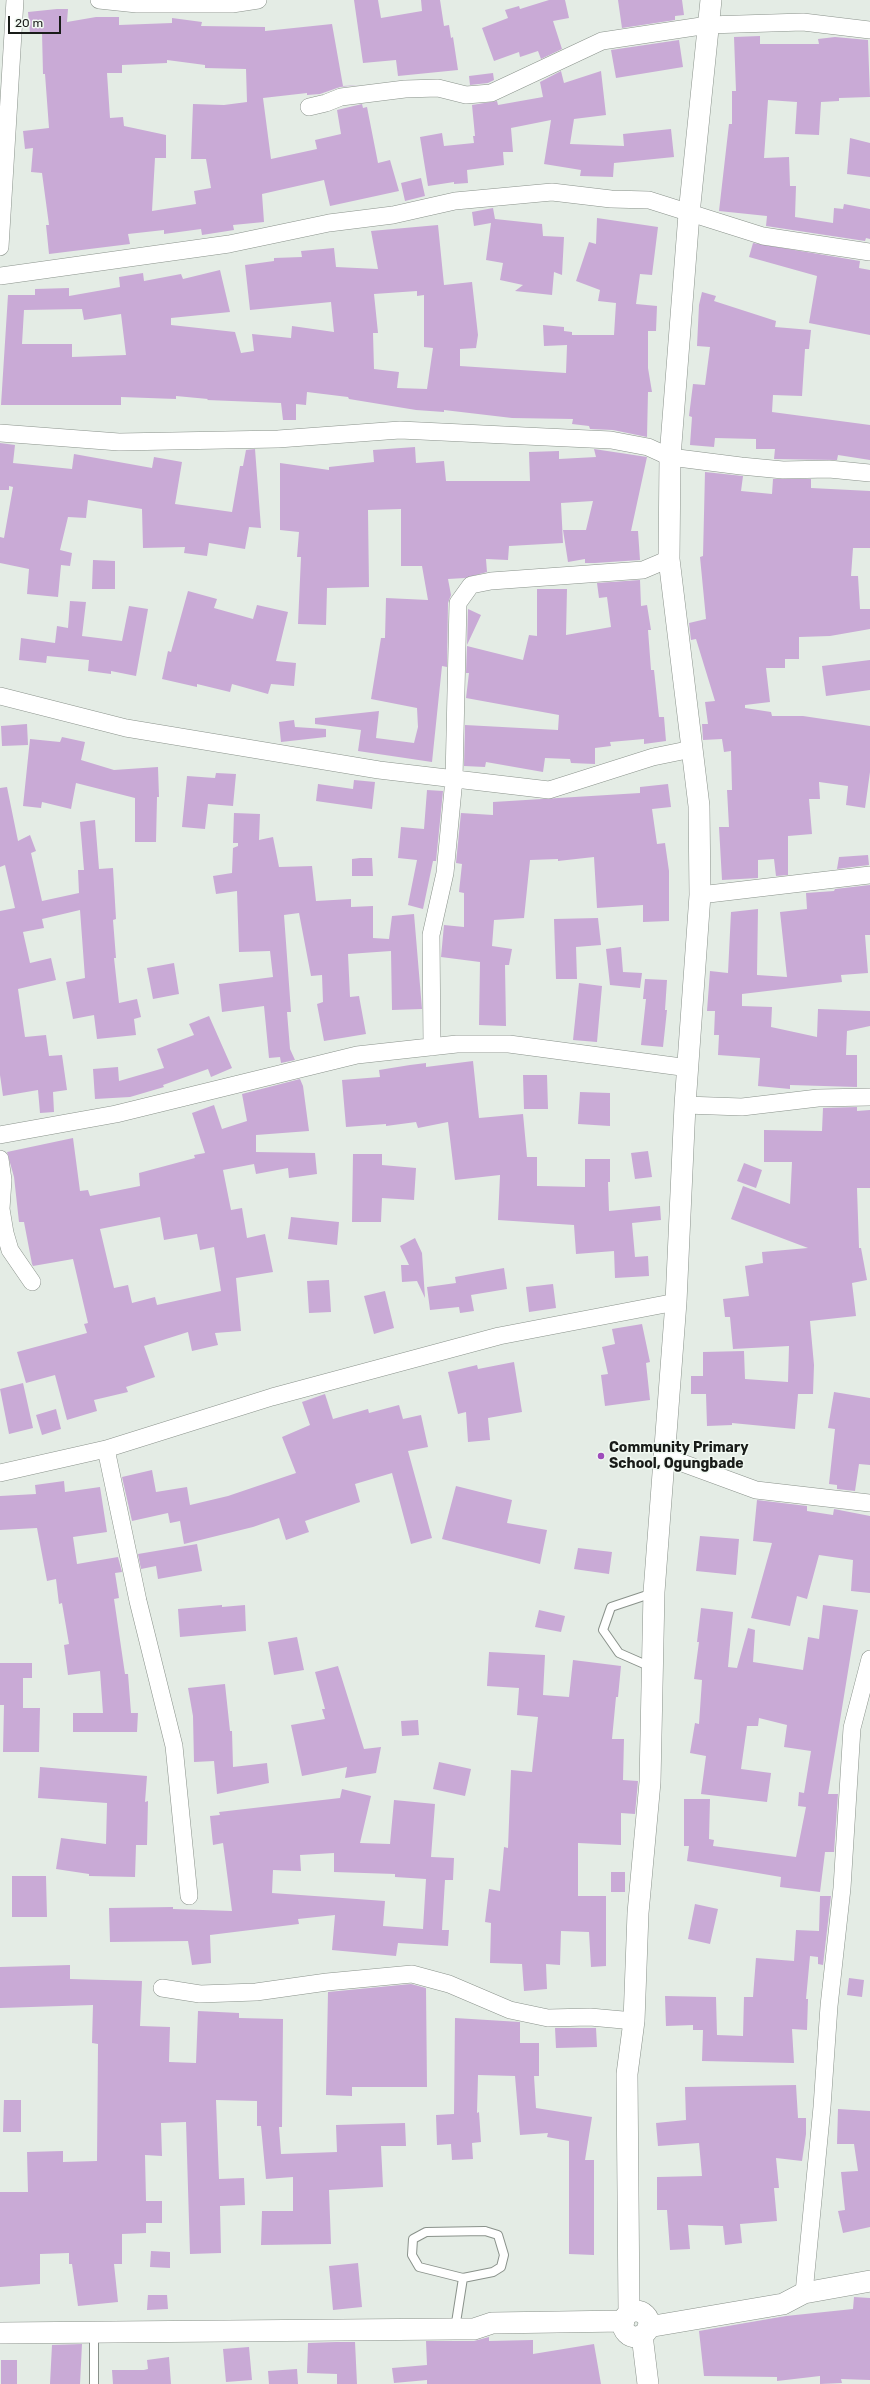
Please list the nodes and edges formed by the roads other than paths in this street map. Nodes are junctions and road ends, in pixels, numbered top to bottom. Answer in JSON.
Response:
{"nodes":[{"id":1,"x":15,"y":0,"type":"edge"},
{"id":2,"x":99,"y":0,"type":"edge"},
{"id":3,"x":258,"y":0,"type":"edge"},
{"id":4,"x":711,"y":0,"type":"edge"},
{"id":5,"x":708,"y":25,"type":"junction"},
{"id":6,"x":870,"y":30,"type":"edge"},
{"id":7,"x":309,"y":107,"type":"dead end"},
{"id":8,"x":689,"y":214,"type":"junction"},
{"id":9,"x":0,"y":247,"type":"edge"},
{"id":10,"x":870,"y":252,"type":"edge"},
{"id":11,"x":0,"y":276,"type":"edge"},
{"id":12,"x":0,"y":433,"type":"edge"},
{"id":13,"x":670,"y":457,"type":"junction"},
{"id":14,"x":870,"y":473,"type":"edge"},
{"id":15,"x":670,"y":559,"type":"junction"},
{"id":16,"x":0,"y":696,"type":"edge"},
{"id":17,"x":692,"y":749,"type":"junction"},
{"id":18,"x":454,"y":779,"type":"junction"},
{"id":19,"x":870,"y":875,"type":"edge"},
{"id":20,"x":700,"y":895,"type":"junction"},
{"id":21,"x":432,"y":1047,"type":"junction"},
{"id":22,"x":689,"y":1068,"type":"junction"},
{"id":23,"x":870,"y":1097,"type":"edge"},
{"id":24,"x":685,"y":1105,"type":"junction"},
{"id":25,"x":0,"y":1135,"type":"edge"},
{"id":26,"x":0,"y":1159,"type":"edge"},
{"id":27,"x":32,"y":1282,"type":"dead end"},
{"id":28,"x":676,"y":1302,"type":"junction"},
{"id":29,"x":106,"y":1449,"type":"junction"},
{"id":30,"x":666,"y":1457,"type":"junction"},
{"id":31,"x":0,"y":1473,"type":"edge"},
{"id":32,"x":870,"y":1503,"type":"edge"},
{"id":33,"x":654,"y":1592,"type":"junction"},
{"id":34,"x":870,"y":1659,"type":"edge"},
{"id":35,"x":651,"y":1667,"type":"junction"},
{"id":36,"x":189,"y":1896,"type":"dead end"},
{"id":37,"x":162,"y":1988,"type":"dead end"},
{"id":38,"x":634,"y":2021,"type":"junction"},
{"id":39,"x":463,"y":2278,"type":"junction"},
{"id":40,"x":870,"y":2281,"type":"edge"},
{"id":41,"x":804,"y":2293,"type":"junction"},
{"id":42,"x":637,"y":2324,"type":"junction"},
{"id":43,"x":465,"y":2329,"type":"junction"},
{"id":44,"x":0,"y":2333,"type":"edge"},
{"id":45,"x":94,"y":2333,"type":"junction"},
{"id":46,"x":94,"y":2384,"type":"edge"},
{"id":47,"x":635,"y":2384,"type":"edge"},
{"id":48,"x":648,"y":2384,"type":"edge"}],
"edges":[{"from":1,"to":9,"type":"street"},
{"from":2,"to":3,"type":"street"},
{"from":4,"to":5,"type":"street"},
{"from":5,"to":6,"type":"street"},
{"from":5,"to":7,"type":"street"},
{"from":5,"to":8,"type":"street"},
{"from":8,"to":10,"type":"street"},
{"from":8,"to":11,"type":"street"},
{"from":8,"to":13,"type":"street"},
{"from":12,"to":13,"type":"street"},
{"from":13,"to":14,"type":"street"},
{"from":13,"to":15,"type":"street"},
{"from":15,"to":17,"type":"street"},
{"from":15,"to":18,"type":"street"},
{"from":16,"to":18,"type":"street"},
{"from":17,"to":18,"type":"street"},
{"from":17,"to":20,"type":"street"},
{"from":18,"to":21,"type":"street"},
{"from":19,"to":20,"type":"street"},
{"from":20,"to":22,"type":"street"},
{"from":21,"to":22,"type":"street"},
{"from":21,"to":25,"type":"street"},
{"from":22,"to":24,"type":"street"},
{"from":23,"to":24,"type":"street"},
{"from":24,"to":28,"type":"street"},
{"from":26,"to":27,"type":"street"},
{"from":28,"to":29,"type":"street"},
{"from":28,"to":30,"type":"street"},
{"from":29,"to":31,"type":"street"},
{"from":29,"to":36,"type":"street"},
{"from":30,"to":32,"type":"street"},
{"from":30,"to":33,"type":"street"},
{"from":33,"to":35,"type":"street"},
{"from":33,"to":35,"type":"lane"},
{"from":34,"to":41,"type":"street"},
{"from":35,"to":38,"type":"street"},
{"from":37,"to":38,"type":"street"},
{"from":38,"to":42,"type":"street"},
{"from":39,"to":39,"type":"lane"},
{"from":39,"to":43,"type":"lane"},
{"from":40,"to":41,"type":"street"},
{"from":41,"to":42,"type":"street"},
{"from":42,"to":43,"type":"street"},
{"from":42,"to":47,"type":"street"},
{"from":42,"to":48,"type":"street"},
{"from":43,"to":45,"type":"street"},
{"from":44,"to":45,"type":"street"},
{"from":45,"to":46,"type":"lane"}]}
